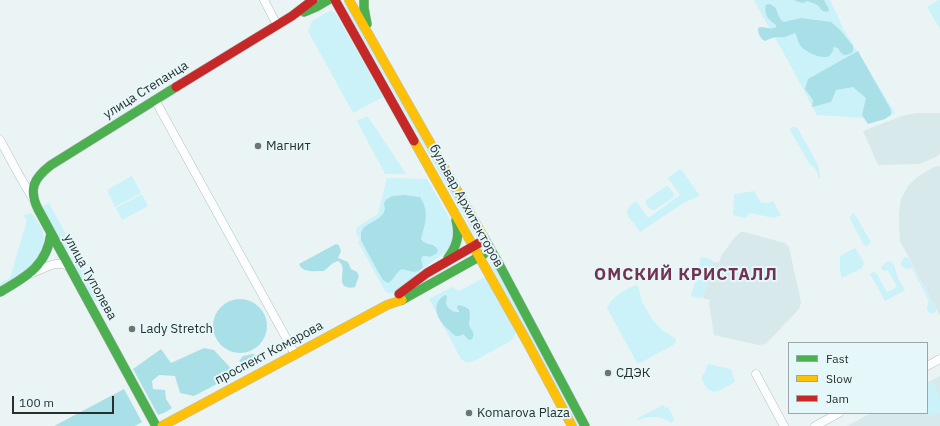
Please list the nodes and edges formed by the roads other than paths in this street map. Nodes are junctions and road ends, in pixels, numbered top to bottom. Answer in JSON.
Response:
{"nodes":[{"id":1,"x":264,"y":0,"type":"edge"},
{"id":2,"x":313,"y":0,"type":"edge"},
{"id":3,"x":328,"y":0,"type":"edge"},
{"id":4,"x":335,"y":0,"type":"edge"},
{"id":5,"x":349,"y":0,"type":"edge"},
{"id":6,"x":364,"y":0,"type":"edge"},
{"id":7,"x":292,"y":16,"type":"junction"},
{"id":8,"x":277,"y":25,"type":"junction"},
{"id":9,"x":372,"y":40,"type":"junction"},
{"id":10,"x":155,"y":100,"type":"junction"},
{"id":11,"x":0,"y":140,"type":"edge"},
{"id":12,"x":19,"y":175,"type":"junction"},
{"id":13,"x":37,"y":177,"type":"junction"},
{"id":14,"x":33,"y":200,"type":"junction"},
{"id":15,"x":453,"y":210,"type":"junction"},
{"id":16,"x":51,"y":233,"type":"junction"},
{"id":17,"x":485,"y":239,"type":"junction"},
{"id":18,"x":473,"y":246,"type":"junction"},
{"id":19,"x":491,"y":250,"type":"junction"},
{"id":20,"x":479,"y":256,"type":"junction"},
{"id":21,"x":446,"y":261,"type":"junction"},
{"id":22,"x":69,"y":266,"type":"junction"},
{"id":23,"x":26,"y":276,"type":"junction"},
{"id":24,"x":0,"y":292,"type":"edge"},
{"id":25,"x":389,"y":304,"type":"junction"},
{"id":26,"x":295,"y":354,"type":"junction"},
{"id":27,"x":940,"y":359,"type":"edge"},
{"id":28,"x":928,"y":365,"type":"edge"},
{"id":29,"x":756,"y":374,"type":"dead end"},
{"id":30,"x":837,"y":414,"type":"edge"},
{"id":31,"x":156,"y":426,"type":"edge"},
{"id":32,"x":162,"y":426,"type":"edge"},
{"id":33,"x":572,"y":426,"type":"edge"},
{"id":34,"x":585,"y":426,"type":"edge"},
{"id":35,"x":784,"y":426,"type":"edge"},
{"id":36,"x":815,"y":426,"type":"edge"}],
"edges":[{"from":1,"to":8,"type":"street"},
{"from":2,"to":7,"type":"main road","name":"улица Степанца"},
{"from":3,"to":7,"type":"main road","name":"улица Степанца"},
{"from":4,"to":15,"type":"main road","name":"бульвар Архитекторов"},
{"from":5,"to":9,"type":"main road","name":"бульвар Архитекторов"},
{"from":6,"to":9,"type":"main road"},
{"from":7,"to":8,"type":"main road","name":"улица Степанца"},
{"from":8,"to":10,"type":"main road","name":"улица Степанца"},
{"from":9,"to":17,"type":"main road","name":"бульвар Архитекторов"},
{"from":10,"to":13,"type":"main road","name":"улица Степанца"},
{"from":10,"to":26,"type":"street"},
{"from":11,"to":12,"type":"street","name":"улица Туполева"},
{"from":12,"to":13,"type":"street"},
{"from":12,"to":14,"type":"street","name":"улица Туполева"},
{"from":13,"to":14,"type":"main road"},
{"from":14,"to":16,"type":"main road","name":"улица Туполева"},
{"from":15,"to":18,"type":"main road","name":"бульвар Архитекторов"},
{"from":15,"to":21,"type":"main road"},
{"from":16,"to":22,"type":"main road","name":"улица Туполева"},
{"from":16,"to":23,"type":"main road"},
{"from":17,"to":18,"type":"main road","name":"проспект Комарова"},
{"from":17,"to":19,"type":"main road","name":"бульвар Архитекторов"},
{"from":18,"to":20,"type":"main road","name":"бульвар Архитекторов"},
{"from":18,"to":21,"type":"main road","name":"проспект Комарова"},
{"from":19,"to":20,"type":"main road","name":"проспект Комарова"},
{"from":19,"to":34,"type":"main road","name":"бульвар Архитекторов"},
{"from":20,"to":25,"type":"main road","name":"проспект Комарова"},
{"from":20,"to":33,"type":"main road","name":"бульвар Архитекторов"},
{"from":21,"to":25,"type":"main road","name":"проспект Комарова"},
{"from":22,"to":23,"type":"street"},
{"from":22,"to":31,"type":"main road","name":"улица Туполева"},
{"from":23,"to":24,"type":"main road"},
{"from":25,"to":26,"type":"main road","name":"проспект Комарова"},
{"from":26,"to":32,"type":"main road","name":"проспект Комарова"},
{"from":27,"to":28,"type":"street"},
{"from":29,"to":35,"type":"street"},
{"from":30,"to":36,"type":"street"}]}
